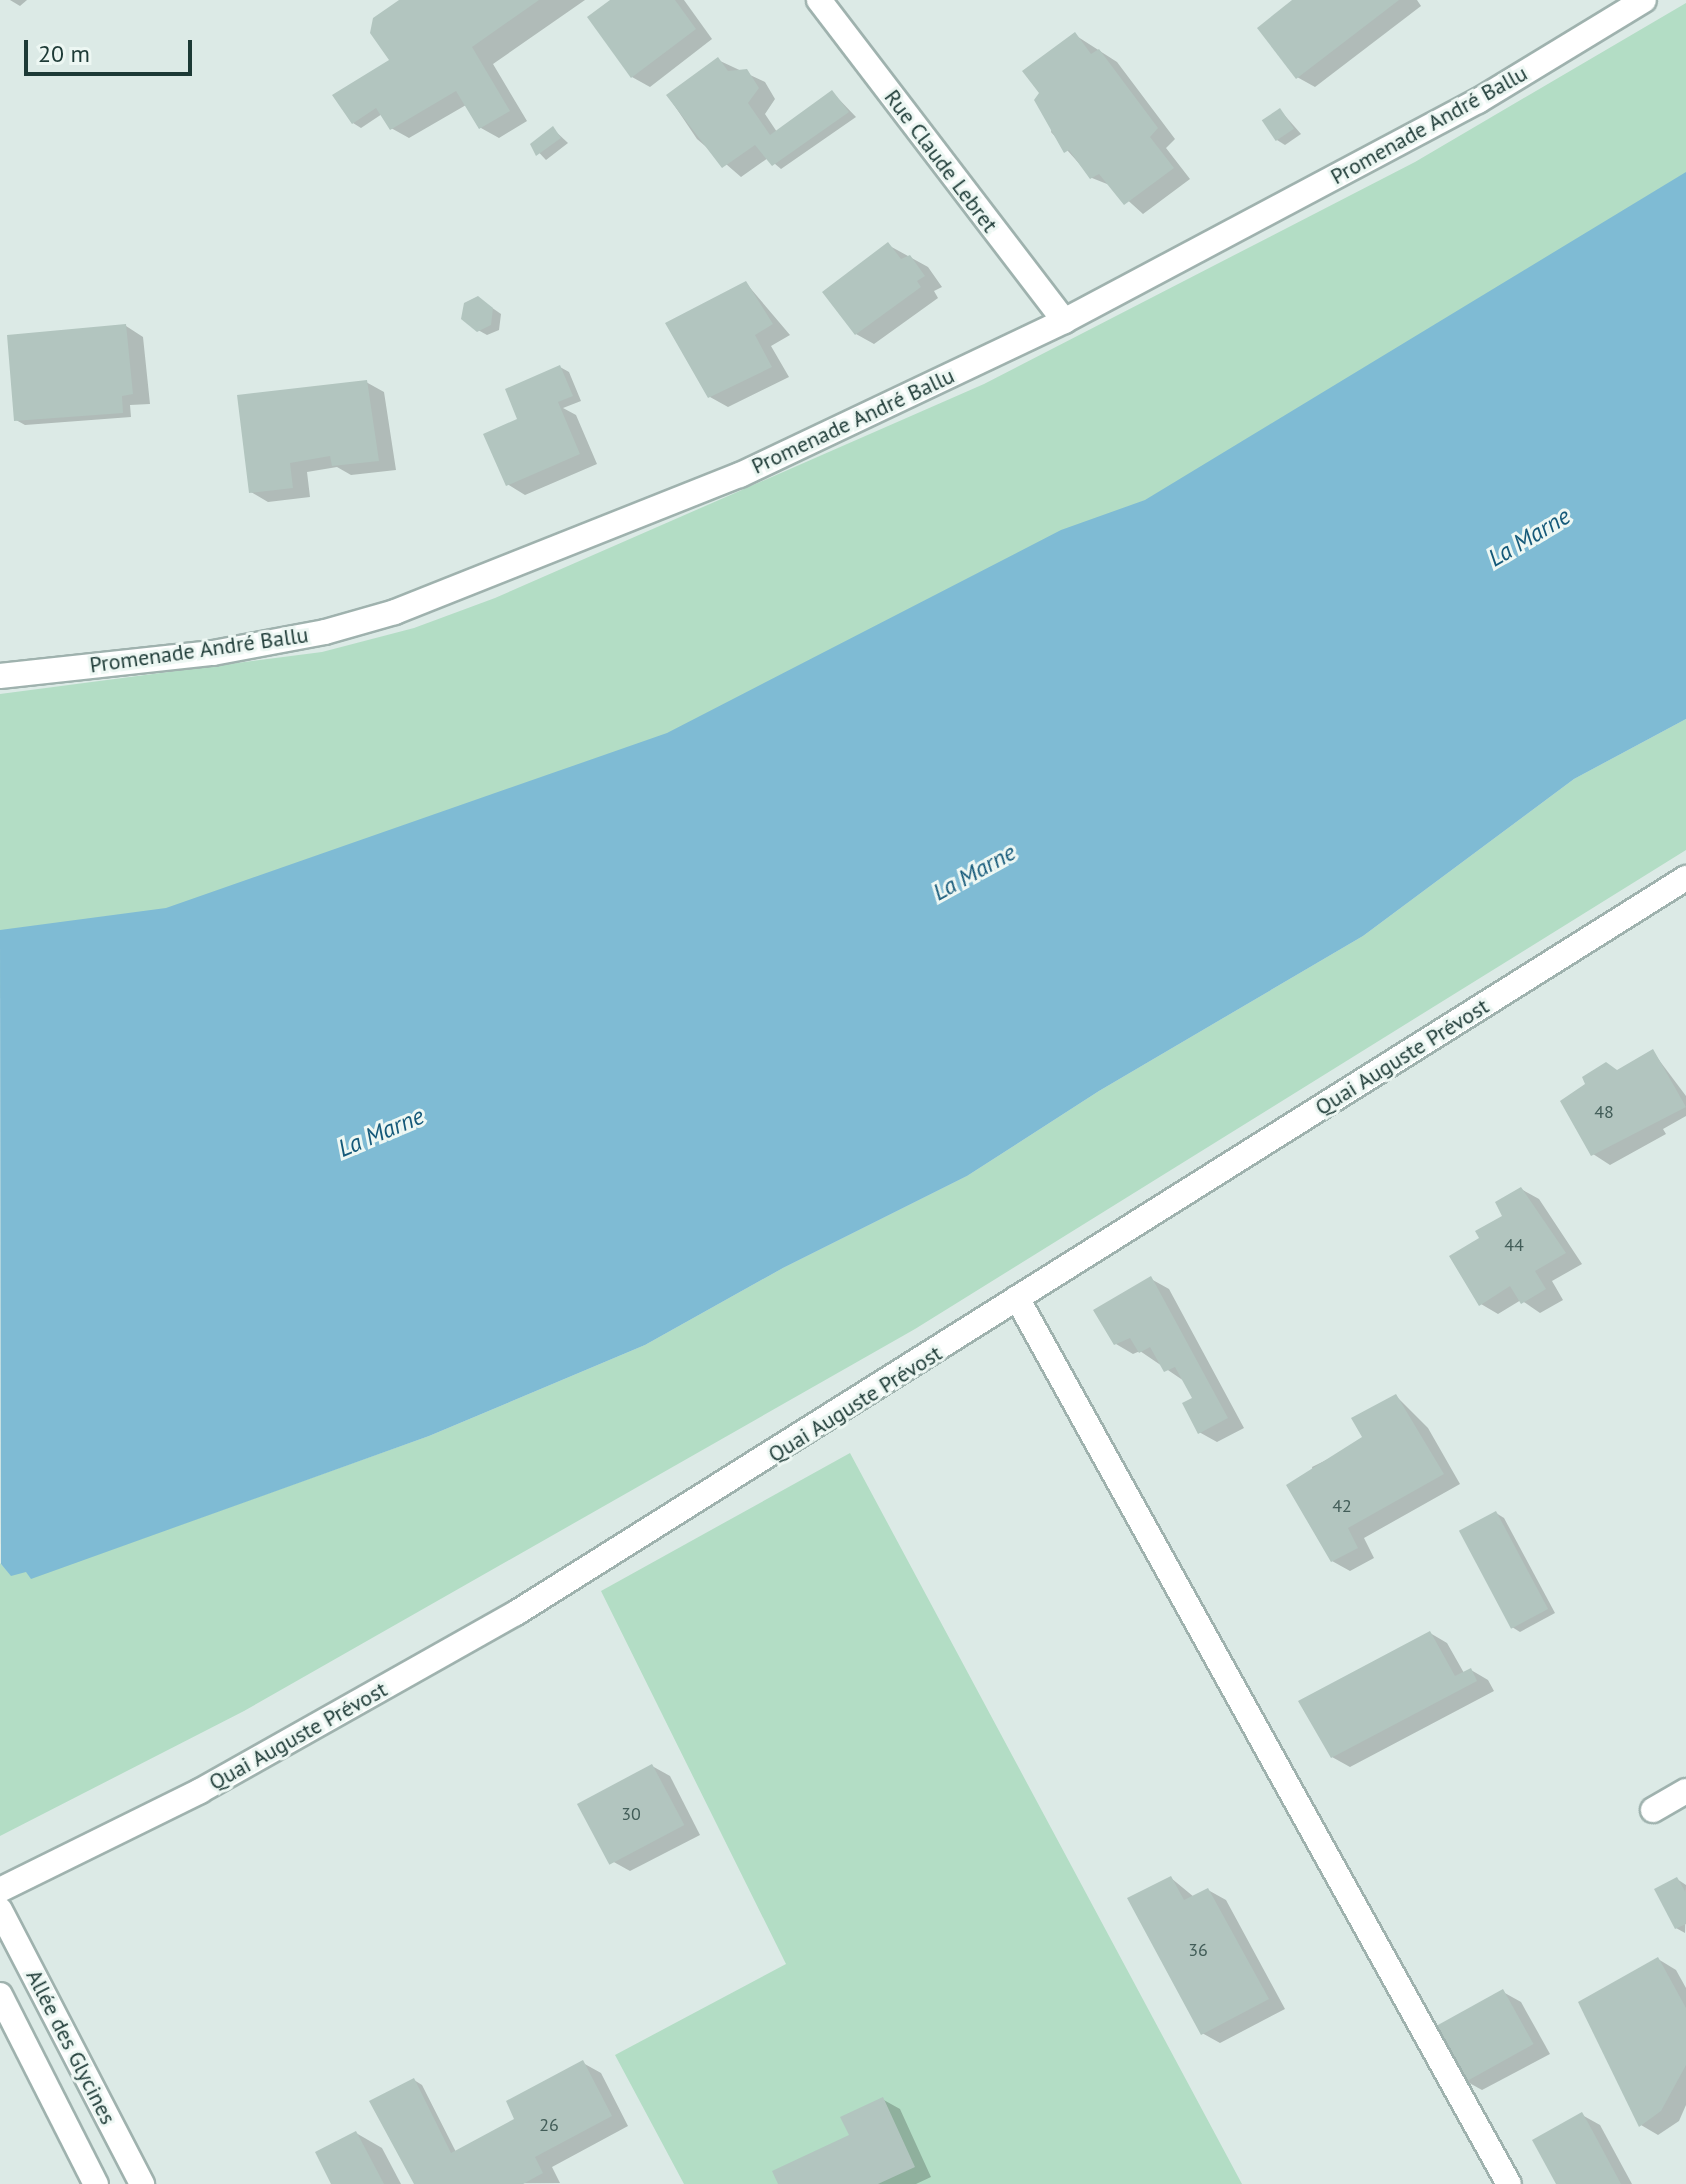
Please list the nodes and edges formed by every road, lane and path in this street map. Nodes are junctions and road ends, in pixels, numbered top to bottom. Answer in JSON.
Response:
{"nodes":[{"id":1,"x":819,"y":0,"type":"edge"},
{"id":2,"x":1644,"y":0,"type":"edge"},
{"id":3,"x":1064,"y":321,"type":"junction"},
{"id":4,"x":0,"y":676,"type":"edge"},
{"id":5,"x":1686,"y":878,"type":"edge"},
{"id":6,"x":1017,"y":1298,"type":"junction"},
{"id":7,"x":1686,"y":1791,"type":"edge"},
{"id":8,"x":1653,"y":1810,"type":"dead end"},
{"id":9,"x":0,"y":1890,"type":"edge"},
{"id":10,"x":0,"y":1910,"type":"edge"},
{"id":11,"x":0,"y":1995,"type":"edge"},
{"id":12,"x":96,"y":2184,"type":"edge"},
{"id":13,"x":142,"y":2184,"type":"edge"},
{"id":14,"x":1509,"y":2184,"type":"edge"}],
"edges":[{"from":1,"to":3,"type":"street","name":"Rue Claude Lebret"},
{"from":2,"to":3,"type":"street","name":"Promenade André Ballu"},
{"from":3,"to":4,"type":"street","name":"Promenade André Ballu"},
{"from":5,"to":6,"type":"street","name":"Quai Auguste Prévost"},
{"from":6,"to":9,"type":"street","name":"Quai Auguste Prévost"},
{"from":6,"to":14,"type":"street"},
{"from":7,"to":8,"type":"street"},
{"from":10,"to":13,"type":"street","name":"Allée des Glycines"},
{"from":11,"to":12,"type":"street"}]}
